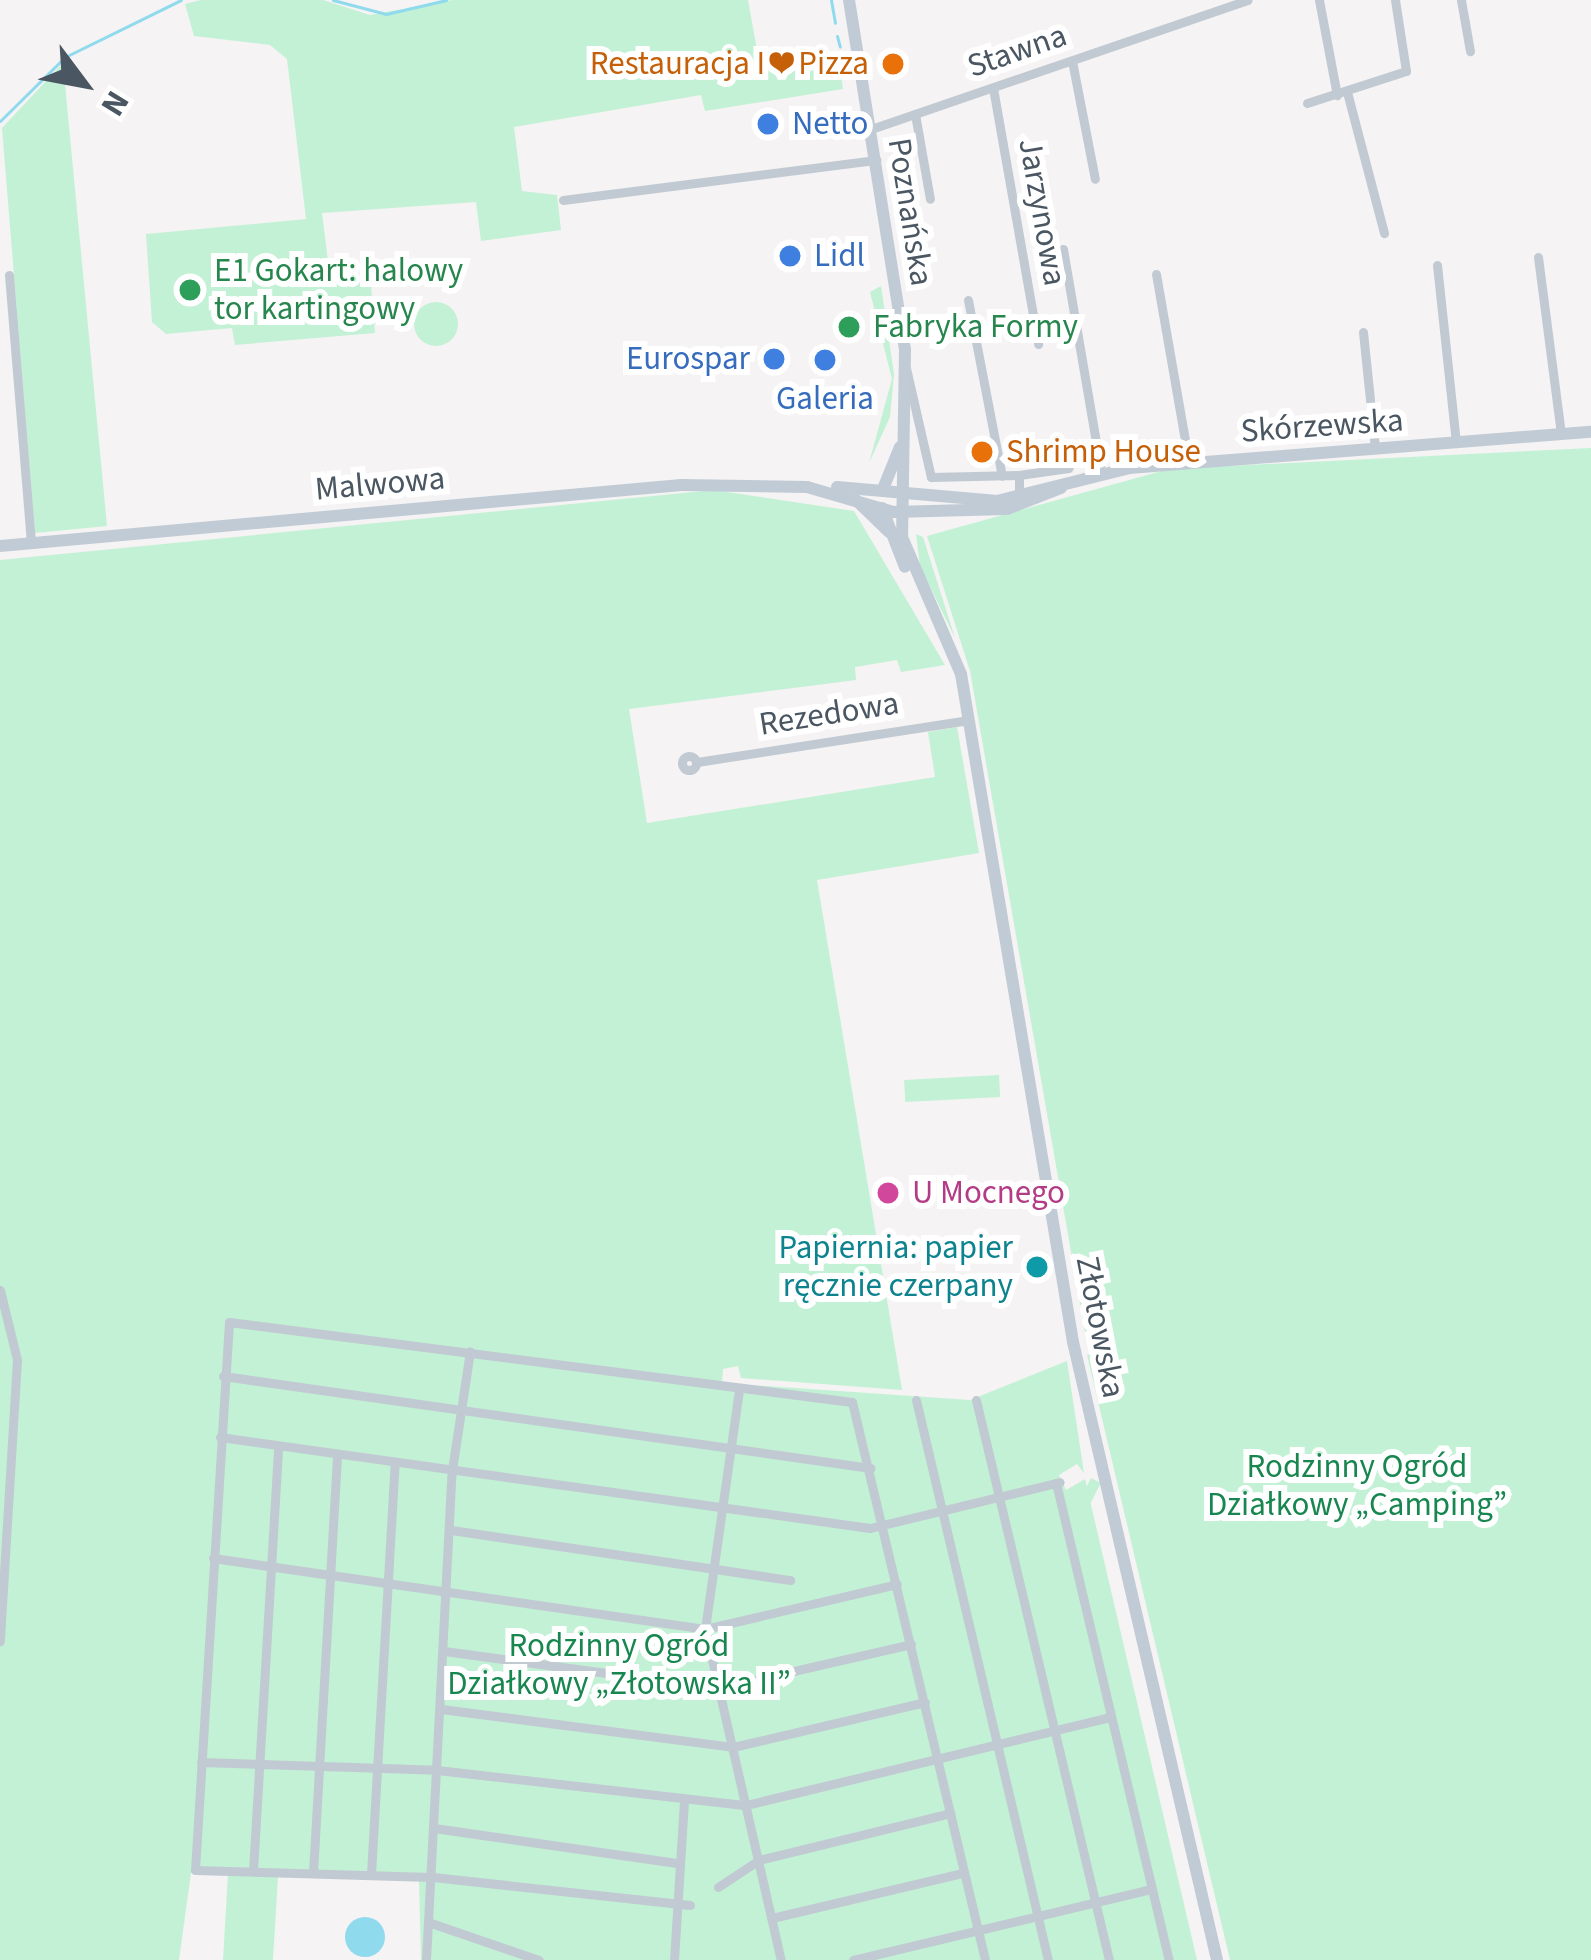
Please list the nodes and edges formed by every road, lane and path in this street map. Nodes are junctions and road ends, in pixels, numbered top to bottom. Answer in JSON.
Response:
{"nodes":[{"id":1,"x":849,"y":0,"type":"edge"},
{"id":2,"x":1247,"y":0,"type":"edge"},
{"id":3,"x":1319,"y":0,"type":"edge"},
{"id":4,"x":1395,"y":0,"type":"edge"},
{"id":5,"x":1461,"y":0,"type":"edge"},
{"id":6,"x":1470,"y":51,"type":"dead end"},
{"id":7,"x":1072,"y":61,"type":"junction"},
{"id":8,"x":993,"y":88,"type":"junction"},
{"id":9,"x":1342,"y":94,"type":"junction"},
{"id":10,"x":1307,"y":104,"type":"dead end"},
{"id":11,"x":915,"y":114,"type":"junction"},
{"id":12,"x":871,"y":129,"type":"junction"},
{"id":13,"x":876,"y":160,"type":"junction"},
{"id":14,"x":1095,"y":179,"type":"dead end"},
{"id":15,"x":930,"y":199,"type":"dead end"},
{"id":16,"x":563,"y":200,"type":"dead end"},
{"id":17,"x":1384,"y":232,"type":"dead end"},
{"id":18,"x":1063,"y":249,"type":"dead end"},
{"id":19,"x":1538,"y":257,"type":"dead end"},
{"id":20,"x":1437,"y":265,"type":"dead end"},
{"id":21,"x":1156,"y":274,"type":"dead end"},
{"id":22,"x":9,"y":275,"type":"dead end"},
{"id":23,"x":968,"y":300,"type":"dead end"},
{"id":24,"x":1363,"y":332,"type":"dead end"},
{"id":25,"x":1038,"y":344,"type":"dead end"},
{"id":26,"x":906,"y":368,"type":"junction"},
{"id":27,"x":1591,"y":433,"type":"edge"},
{"id":28,"x":904,"y":435,"type":"junction"},
{"id":29,"x":1561,"y":435,"type":"junction"},
{"id":30,"x":1456,"y":442,"type":"junction"},
{"id":31,"x":1376,"y":449,"type":"junction"},
{"id":32,"x":1189,"y":463,"type":"junction"},
{"id":33,"x":1070,"y":468,"type":"dead end"},
{"id":34,"x":1101,"y":472,"type":"junction"},
{"id":35,"x":1019,"y":475,"type":"junction"},
{"id":36,"x":1002,"y":476,"type":"junction"},
{"id":37,"x":903,"y":480,"type":"junction"},
{"id":38,"x":885,"y":488,"type":"junction"},
{"id":39,"x":856,"y":492,"type":"junction"},
{"id":40,"x":1018,"y":502,"type":"junction"},
{"id":41,"x":924,"y":504,"type":"junction"},
{"id":42,"x":882,"y":507,"type":"junction"},
{"id":43,"x":902,"y":507,"type":"junction"},
{"id":44,"x":898,"y":538,"type":"junction"},
{"id":45,"x":31,"y":543,"type":"junction"},
{"id":46,"x":0,"y":546,"type":"edge"},
{"id":47,"x":969,"y":720,"type":"junction"},
{"id":48,"x":697,"y":762,"type":"dead end"},
{"id":49,"x":0,"y":1291,"type":"edge"},
{"id":50,"x":470,"y":1352,"type":"junction"},
{"id":51,"x":223,"y":1376,"type":"junction"},
{"id":52,"x":739,"y":1390,"type":"junction"},
{"id":53,"x":916,"y":1400,"type":"dead end"},
{"id":54,"x":976,"y":1400,"type":"dead end"},
{"id":55,"x":461,"y":1410,"type":"junction"},
{"id":56,"x":220,"y":1437,"type":"junction"},
{"id":57,"x":278,"y":1446,"type":"junction"},
{"id":58,"x":730,"y":1448,"type":"junction"},
{"id":59,"x":337,"y":1454,"type":"junction"},
{"id":60,"x":395,"y":1462,"type":"junction"},
{"id":61,"x":869,"y":1468,"type":"junction"},
{"id":62,"x":452,"y":1470,"type":"junction"},
{"id":63,"x":1002,"y":1496,"type":"junction"},
{"id":64,"x":722,"y":1508,"type":"junction"},
{"id":65,"x":942,"y":1510,"type":"junction"},
{"id":66,"x":883,"y":1524,"type":"junction"},
{"id":67,"x":452,"y":1530,"type":"junction"},
{"id":68,"x":213,"y":1558,"type":"junction"},
{"id":69,"x":271,"y":1565,"type":"junction"},
{"id":70,"x":713,"y":1568,"type":"junction"},
{"id":71,"x":330,"y":1573,"type":"junction"},
{"id":72,"x":790,"y":1580,"type":"dead end"},
{"id":73,"x":387,"y":1581,"type":"junction"},
{"id":74,"x":897,"y":1584,"type":"junction"},
{"id":75,"x":447,"y":1590,"type":"junction"},
{"id":76,"x":705,"y":1629,"type":"junction"},
{"id":77,"x":0,"y":1641,"type":"edge"},
{"id":78,"x":911,"y":1644,"type":"junction"},
{"id":79,"x":444,"y":1651,"type":"junction"},
{"id":80,"x":719,"y":1688,"type":"junction"},
{"id":81,"x":925,"y":1702,"type":"junction"},
{"id":82,"x":441,"y":1709,"type":"junction"},
{"id":83,"x":1112,"y":1717,"type":"junction"},
{"id":84,"x":1054,"y":1731,"type":"junction"},
{"id":85,"x":997,"y":1745,"type":"junction"},
{"id":86,"x":733,"y":1747,"type":"junction"},
{"id":87,"x":938,"y":1759,"type":"junction"},
{"id":88,"x":201,"y":1762,"type":"junction"},
{"id":89,"x":260,"y":1762,"type":"junction"},
{"id":90,"x":318,"y":1765,"type":"junction"},
{"id":91,"x":376,"y":1767,"type":"junction"},
{"id":92,"x":437,"y":1770,"type":"junction"},
{"id":93,"x":683,"y":1803,"type":"junction"},
{"id":94,"x":746,"y":1805,"type":"junction"},
{"id":95,"x":950,"y":1813,"type":"junction"},
{"id":96,"x":434,"y":1828,"type":"junction"},
{"id":97,"x":759,"y":1860,"type":"junction"},
{"id":98,"x":676,"y":1863,"type":"junction"},
{"id":99,"x":253,"y":1871,"type":"junction"},
{"id":100,"x":313,"y":1873,"type":"junction"},
{"id":101,"x":371,"y":1874,"type":"junction"},
{"id":102,"x":963,"y":1874,"type":"junction"},
{"id":103,"x":431,"y":1877,"type":"junction"},
{"id":104,"x":718,"y":1887,"type":"dead end"},
{"id":105,"x":1152,"y":1889,"type":"junction"},
{"id":106,"x":1096,"y":1902,"type":"junction"},
{"id":107,"x":690,"y":1905,"type":"dead end"},
{"id":108,"x":670,"y":1910,"type":"junction"},
{"id":109,"x":1037,"y":1916,"type":"junction"},
{"id":110,"x":772,"y":1918,"type":"junction"},
{"id":111,"x":428,"y":1922,"type":"junction"},
{"id":112,"x":978,"y":1930,"type":"junction"},
{"id":113,"x":489,"y":1943,"type":"junction"},
{"id":114,"x":426,"y":1960,"type":"edge"},
{"id":115,"x":488,"y":1960,"type":"edge"},
{"id":116,"x":539,"y":1960,"type":"edge"},
{"id":117,"x":674,"y":1960,"type":"edge"},
{"id":118,"x":782,"y":1960,"type":"edge"},
{"id":119,"x":853,"y":1960,"type":"edge"},
{"id":120,"x":985,"y":1960,"type":"edge"},
{"id":121,"x":1048,"y":1960,"type":"edge"},
{"id":122,"x":1109,"y":1960,"type":"edge"},
{"id":123,"x":1169,"y":1960,"type":"edge"},
{"id":124,"x":1217,"y":1960,"type":"edge"}],
"edges":[{"from":1,"to":12,"type":"street","name":"Poznańska"},
{"from":2,"to":7,"type":"street","name":"Stawna"},
{"from":3,"to":9,"type":"street"},
{"from":4,"to":9,"type":"street"},
{"from":5,"to":6,"type":"street"},
{"from":7,"to":8,"type":"street","name":"Stawna"},
{"from":7,"to":14,"type":"street"},
{"from":8,"to":11,"type":"street","name":"Stawna"},
{"from":8,"to":25,"type":"street","name":"Jarzynowa"},
{"from":9,"to":10,"type":"street"},
{"from":9,"to":17,"type":"street"},
{"from":11,"to":12,"type":"street","name":"Stawna"},
{"from":11,"to":15,"type":"street"},
{"from":12,"to":13,"type":"street","name":"Poznańska"},
{"from":13,"to":16,"type":"street"},
{"from":13,"to":26,"type":"street","name":"Poznańska"},
{"from":18,"to":34,"type":"street"},
{"from":19,"to":29,"type":"street"},
{"from":20,"to":30,"type":"street"},
{"from":21,"to":32,"type":"street"},
{"from":22,"to":45,"type":"street"},
{"from":23,"to":36,"type":"street"},
{"from":24,"to":31,"type":"street"},
{"from":26,"to":28,"type":"street","name":"Poznańska"},
{"from":26,"to":36,"type":"street"},
{"from":27,"to":29,"type":"street","name":"Skórzewska"},
{"from":28,"to":37,"type":"street","name":"Poznańska"},
{"from":28,"to":38,"type":"street"},
{"from":28,"to":39,"type":"street"},
{"from":29,"to":30,"type":"street","name":"Skórzewska"},
{"from":30,"to":31,"type":"street","name":"Skórzewska"},
{"from":31,"to":32,"type":"street","name":"Skórzewska"},
{"from":32,"to":34,"type":"street","name":"Skórzewska"},
{"from":33,"to":35,"type":"street"},
{"from":34,"to":40,"type":"street","name":"Skórzewska"},
{"from":35,"to":36,"type":"street"},
{"from":35,"to":40,"type":"street"},
{"from":37,"to":38,"type":"street","name":"Malwowa"},
{"from":37,"to":41,"type":"street"},
{"from":37,"to":43,"type":"street","name":"Poznańska"},
{"from":38,"to":39,"type":"street","name":"Malwowa"},
{"from":38,"to":42,"type":"street"},
{"from":39,"to":42,"type":"street","name":"Malwowa"},
{"from":39,"to":44,"type":"street"},
{"from":39,"to":45,"type":"street","name":"Malwowa"},
{"from":40,"to":41,"type":"street","name":"Skórzewska"},
{"from":41,"to":43,"type":"street","name":"Skórzewska"},
{"from":41,"to":44,"type":"street"},
{"from":42,"to":43,"type":"street","name":"Skórzewska"},
{"from":42,"to":44,"type":"street","name":"Złotowska"},
{"from":43,"to":44,"type":"street","name":"Złotowska"},
{"from":44,"to":47,"type":"street","name":"Złotowska"},
{"from":45,"to":46,"type":"street","name":"Malwowa"},
{"from":47,"to":48,"type":"street","name":"Rezedowa"},
{"from":47,"to":124,"type":"street","name":"Złotowska"},
{"from":49,"to":77,"type":"street"},
{"from":50,"to":51,"type":"street"},
{"from":50,"to":52,"type":"street"},
{"from":50,"to":55,"type":"street"},
{"from":51,"to":55,"type":"street"},
{"from":51,"to":56,"type":"street"},
{"from":52,"to":58,"type":"street"},
{"from":52,"to":61,"type":"street"},
{"from":53,"to":65,"type":"street"},
{"from":54,"to":63,"type":"street"},
{"from":55,"to":58,"type":"street"},
{"from":55,"to":62,"type":"street"},
{"from":56,"to":57,"type":"street"},
{"from":56,"to":68,"type":"street"},
{"from":57,"to":59,"type":"street"},
{"from":57,"to":69,"type":"street"},
{"from":58,"to":61,"type":"street"},
{"from":58,"to":64,"type":"street"},
{"from":59,"to":60,"type":"street"},
{"from":59,"to":71,"type":"street"},
{"from":60,"to":62,"type":"street"},
{"from":60,"to":73,"type":"street"},
{"from":61,"to":66,"type":"street"},
{"from":62,"to":64,"type":"street"},
{"from":62,"to":67,"type":"street"},
{"from":63,"to":65,"type":"street"},
{"from":63,"to":83,"type":"street"},
{"from":63,"to":84,"type":"street"},
{"from":64,"to":66,"type":"street"},
{"from":64,"to":70,"type":"street"},
{"from":65,"to":66,"type":"street"},
{"from":65,"to":85,"type":"street"},
{"from":66,"to":74,"type":"street"},
{"from":67,"to":70,"type":"street"},
{"from":67,"to":75,"type":"street"},
{"from":68,"to":69,"type":"street"},
{"from":68,"to":88,"type":"street"},
{"from":69,"to":71,"type":"street"},
{"from":69,"to":89,"type":"street"},
{"from":70,"to":72,"type":"street"},
{"from":70,"to":76,"type":"street"},
{"from":71,"to":73,"type":"street"},
{"from":71,"to":90,"type":"street"},
{"from":73,"to":75,"type":"street"},
{"from":73,"to":91,"type":"street"},
{"from":74,"to":76,"type":"street"},
{"from":74,"to":78,"type":"street"},
{"from":75,"to":76,"type":"street"},
{"from":75,"to":79,"type":"street"},
{"from":76,"to":80,"type":"street"},
{"from":78,"to":80,"type":"street"},
{"from":78,"to":81,"type":"street"},
{"from":79,"to":80,"type":"street"},
{"from":79,"to":82,"type":"street"},
{"from":80,"to":86,"type":"street"},
{"from":81,"to":86,"type":"street"},
{"from":81,"to":87,"type":"street"},
{"from":82,"to":86,"type":"street"},
{"from":82,"to":92,"type":"street"},
{"from":83,"to":84,"type":"street"},
{"from":83,"to":105,"type":"street"},
{"from":84,"to":85,"type":"street"},
{"from":84,"to":106,"type":"street"},
{"from":85,"to":87,"type":"street"},
{"from":85,"to":109,"type":"street"},
{"from":86,"to":94,"type":"street"},
{"from":87,"to":94,"type":"street"},
{"from":87,"to":95,"type":"street"},
{"from":88,"to":89,"type":"street"},
{"from":88,"to":99,"type":"street"},
{"from":89,"to":90,"type":"street"},
{"from":89,"to":99,"type":"street"},
{"from":90,"to":91,"type":"street"},
{"from":90,"to":100,"type":"street"},
{"from":91,"to":92,"type":"street"},
{"from":91,"to":101,"type":"street"},
{"from":92,"to":93,"type":"street"},
{"from":92,"to":96,"type":"street"},
{"from":93,"to":94,"type":"street"},
{"from":93,"to":98,"type":"street"},
{"from":94,"to":97,"type":"street"},
{"from":95,"to":97,"type":"street"},
{"from":95,"to":102,"type":"street"},
{"from":96,"to":98,"type":"street"},
{"from":96,"to":103,"type":"street"},
{"from":97,"to":104,"type":"street"},
{"from":97,"to":110,"type":"street"},
{"from":98,"to":108,"type":"street"},
{"from":99,"to":100,"type":"street"},
{"from":100,"to":101,"type":"street"},
{"from":101,"to":103,"type":"street"},
{"from":102,"to":110,"type":"street"},
{"from":102,"to":112,"type":"street"},
{"from":103,"to":108,"type":"street"},
{"from":103,"to":111,"type":"street"},
{"from":105,"to":106,"type":"street"},
{"from":105,"to":123,"type":"street"},
{"from":106,"to":109,"type":"street"},
{"from":106,"to":122,"type":"street"},
{"from":107,"to":108,"type":"street"},
{"from":108,"to":117,"type":"street"},
{"from":109,"to":112,"type":"street"},
{"from":109,"to":121,"type":"street"},
{"from":110,"to":118,"type":"street"},
{"from":111,"to":113,"type":"street"},
{"from":111,"to":114,"type":"street"},
{"from":112,"to":119,"type":"street"},
{"from":112,"to":120,"type":"street"},
{"from":113,"to":115,"type":"street"},
{"from":113,"to":116,"type":"street"}]}
